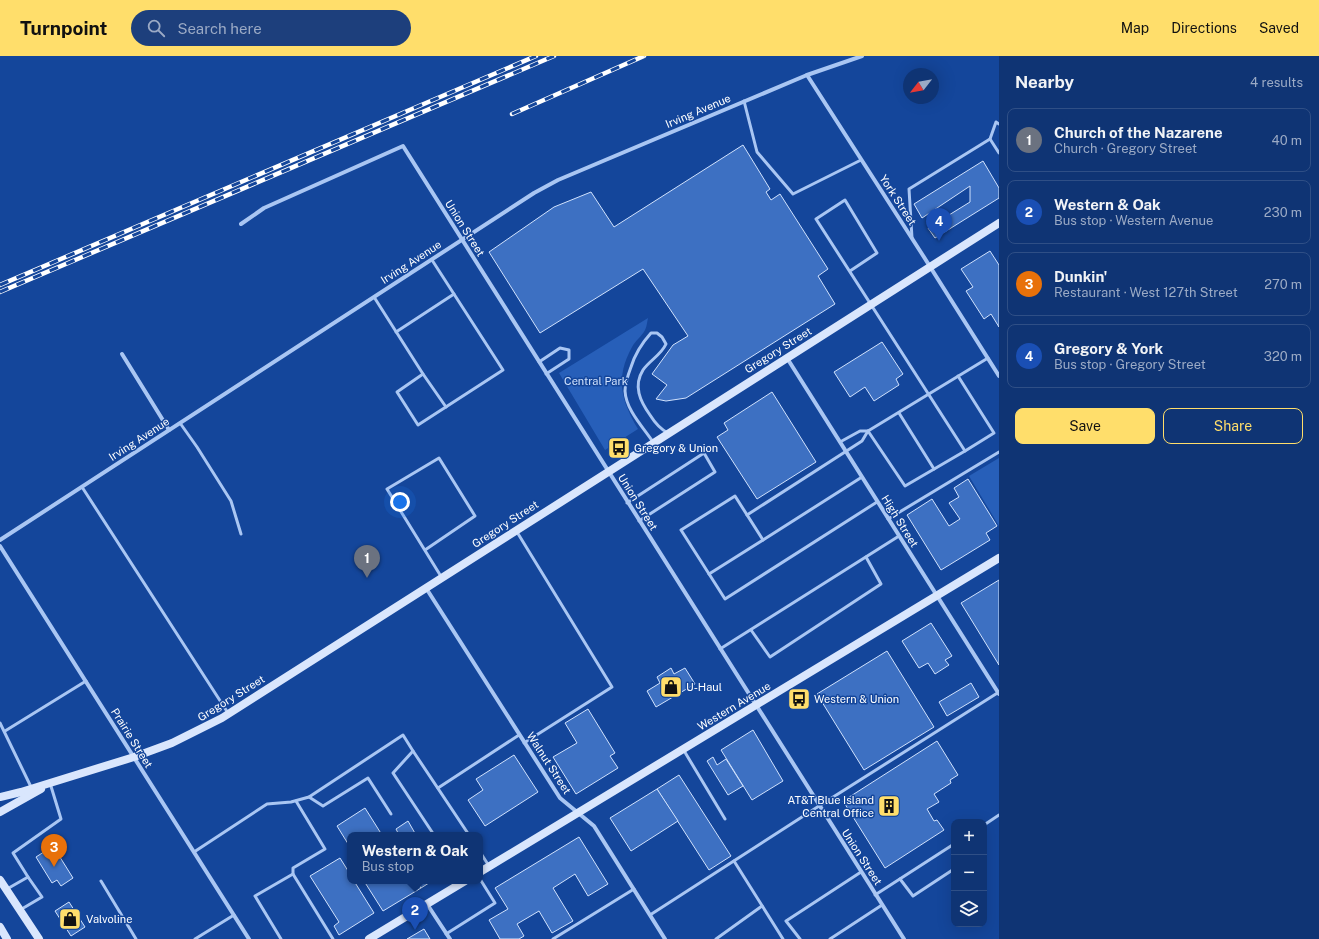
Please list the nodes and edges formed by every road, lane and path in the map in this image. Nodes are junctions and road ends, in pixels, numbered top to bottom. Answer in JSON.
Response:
{"nodes":[{"id":1,"x":862,"y":56,"type":"edge"},
{"id":2,"x":807,"y":75,"type":"junction"},
{"id":3,"x":744,"y":101,"type":"junction"},
{"id":4,"x":999,"y":124,"type":"edge"},
{"id":5,"x":990,"y":139,"type":"junction"},
{"id":6,"x":999,"y":153,"type":"edge"},
{"id":7,"x":861,"y":160,"type":"junction"},
{"id":8,"x":999,"y":223,"type":"edge"},
{"id":9,"x":241,"y":224,"type":"dead end"},
{"id":10,"x":912,"y":239,"type":"junction"},
{"id":11,"x":462,"y":240,"type":"junction"},
{"id":12,"x":432,"y":260,"type":"junction"},
{"id":13,"x":930,"y":267,"type":"junction"},
{"id":14,"x":850,"y":271,"type":"junction"},
{"id":15,"x":454,"y":294,"type":"junction"},
{"id":16,"x":374,"y":297,"type":"junction"},
{"id":17,"x":872,"y":304,"type":"junction"},
{"id":18,"x":396,"y":332,"type":"junction"},
{"id":19,"x":122,"y":354,"type":"dead end"},
{"id":20,"x":787,"y":358,"type":"junction"},
{"id":21,"x":988,"y":358,"type":"junction"},
{"id":22,"x":539,"y":362,"type":"junction"},
{"id":23,"x":423,"y":374,"type":"junction"},
{"id":24,"x":546,"y":374,"type":"junction"},
{"id":25,"x":958,"y":376,"type":"junction"},
{"id":26,"x":999,"y":376,"type":"edge"},
{"id":27,"x":929,"y":394,"type":"junction"},
{"id":28,"x":446,"y":407,"type":"junction"},
{"id":29,"x":899,"y":412,"type":"junction"},
{"id":30,"x":180,"y":423,"type":"junction"},
{"id":31,"x":169,"y":430,"type":"junction"},
{"id":32,"x":868,"y":431,"type":"junction"},
{"id":33,"x":668,"y":433,"type":"junction"},
{"id":34,"x":653,"y":442,"type":"junction"},
{"id":35,"x":840,"y":442,"type":"junction"},
{"id":36,"x":965,"y":451,"type":"junction"},
{"id":37,"x":846,"y":452,"type":"junction"},
{"id":38,"x":999,"y":452,"type":"edge"},
{"id":39,"x":934,"y":469,"type":"junction"},
{"id":40,"x":608,"y":472,"type":"junction"},
{"id":41,"x":862,"y":477,"type":"junction"},
{"id":42,"x":82,"y":487,"type":"junction"},
{"id":43,"x":627,"y":502,"type":"junction"},
{"id":44,"x":877,"y":502,"type":"junction"},
{"id":45,"x":747,"y":515,"type":"junction"},
{"id":46,"x":888,"y":519,"type":"junction"},
{"id":47,"x":639,"y":521,"type":"junction"},
{"id":48,"x":516,"y":530,"type":"junction"},
{"id":49,"x":241,"y":534,"type":"dead end"},
{"id":50,"x":899,"y":536,"type":"junction"},
{"id":51,"x":0,"y":540,"type":"edge"},
{"id":52,"x":763,"y":540,"type":"junction"},
{"id":53,"x":0,"y":546,"type":"edge"},
{"id":54,"x":425,"y":550,"type":"junction"},
{"id":55,"x":866,"y":557,"type":"junction"},
{"id":56,"x":999,"y":558,"type":"edge"},
{"id":57,"x":709,"y":574,"type":"junction"},
{"id":58,"x":442,"y":578,"type":"junction"},
{"id":59,"x":426,"y":588,"type":"junction"},
{"id":60,"x":937,"y":596,"type":"junction"},
{"id":61,"x":751,"y":630,"type":"junction"},
{"id":62,"x":720,"y":649,"type":"junction"},
{"id":63,"x":86,"y":681,"type":"junction"},
{"id":64,"x":999,"y":693,"type":"edge"},
{"id":65,"x":755,"y":706,"type":"junction"},
{"id":66,"x":228,"y":713,"type":"junction"},
{"id":67,"x":0,"y":723,"type":"edge"},
{"id":68,"x":5,"y":731,"type":"junction"},
{"id":69,"x":519,"y":735,"type":"junction"},
{"id":70,"x":524,"y":742,"type":"junction"},
{"id":71,"x":683,"y":749,"type":"junction"},
{"id":72,"x":413,"y":750,"type":"junction"},
{"id":73,"x":134,"y":757,"type":"junction"},
{"id":74,"x":50,"y":783,"type":"junction"},
{"id":75,"x":438,"y":788,"type":"junction"},
{"id":76,"x":32,"y":789,"type":"junction"},
{"id":77,"x":0,"y":797,"type":"edge"},
{"id":78,"x":309,"y":797,"type":"junction"},
{"id":79,"x":296,"y":801,"type":"junction"},
{"id":80,"x":819,"y":806,"type":"junction"},
{"id":81,"x":0,"y":812,"type":"edge"},
{"id":82,"x":577,"y":813,"type":"junction"},
{"id":83,"x":391,"y":814,"type":"dead end"},
{"id":84,"x":999,"y":815,"type":"edge"},
{"id":85,"x":725,"y":819,"type":"dead end"},
{"id":86,"x":987,"y":822,"type":"edge"},
{"id":87,"x":432,"y":832,"type":"edge"},
{"id":88,"x":466,"y":832,"type":"edge"},
{"id":89,"x":951,"y":846,"type":"edge"},
{"id":90,"x":194,"y":852,"type":"junction"},
{"id":91,"x":483,"y":857,"type":"edge"},
{"id":92,"x":734,"y":861,"type":"junction"},
{"id":93,"x":489,"y":866,"type":"junction"},
{"id":94,"x":483,"y":870,"type":"edge"},
{"id":95,"x":951,"y":871,"type":"edge"},
{"id":96,"x":861,"y":872,"type":"junction"},
{"id":97,"x":293,"y":874,"type":"junction"},
{"id":98,"x":28,"y":877,"type":"junction"},
{"id":99,"x":900,"y":879,"type":"junction"},
{"id":100,"x":0,"y":880,"type":"edge"},
{"id":101,"x":101,"y":881,"type":"dead end"},
{"id":102,"x":459,"y":884,"type":"edge"},
{"id":103,"x":483,"y":884,"type":"edge"},
{"id":104,"x":7,"y":889,"type":"junction"},
{"id":105,"x":634,"y":889,"type":"junction"},
{"id":106,"x":875,"y":894,"type":"junction"},
{"id":107,"x":427,"y":904,"type":"junction"},
{"id":108,"x":762,"y":906,"type":"junction"},
{"id":109,"x":882,"y":906,"type":"junction"},
{"id":110,"x":20,"y":910,"type":"junction"},
{"id":111,"x":234,"y":915,"type":"junction"},
{"id":112,"x":650,"y":915,"type":"junction"},
{"id":113,"x":1,"y":930,"type":"edge"},
{"id":114,"x":446,"y":934,"type":"junction"},
{"id":115,"x":555,"y":938,"type":"edge"},
{"id":116,"x":7,"y":939,"type":"edge"},
{"id":117,"x":39,"y":939,"type":"edge"},
{"id":118,"x":136,"y":939,"type":"edge"},
{"id":119,"x":195,"y":939,"type":"edge"},
{"id":120,"x":249,"y":939,"type":"edge"},
{"id":121,"x":282,"y":939,"type":"edge"},
{"id":122,"x":334,"y":939,"type":"edge"},
{"id":123,"x":369,"y":939,"type":"edge"},
{"id":124,"x":450,"y":939,"type":"edge"},
{"id":125,"x":665,"y":939,"type":"edge"},
{"id":126,"x":716,"y":939,"type":"edge"},
{"id":127,"x":783,"y":939,"type":"edge"},
{"id":128,"x":800,"y":939,"type":"edge"},
{"id":129,"x":830,"y":939,"type":"edge"},
{"id":130,"x":904,"y":939,"type":"edge"}],
"edges":[{"from":1,"to":2,"type":"street","name":"Irving Avenue"},
{"from":2,"to":3,"type":"street","name":"Irving Avenue"},
{"from":2,"to":7,"type":"street","name":"York Street"},
{"from":3,"to":7,"type":"lane"},
{"from":3,"to":11,"type":"street","name":"Irving Avenue"},
{"from":4,"to":5,"type":"lane"},
{"from":5,"to":6,"type":"lane"},
{"from":5,"to":10,"type":"lane"},
{"from":7,"to":10,"type":"street","name":"York Street"},
{"from":8,"to":13,"type":"main road","name":"Gregory Street"},
{"from":9,"to":11,"type":"street","name":"Union Street"},
{"from":10,"to":13,"type":"street","name":"York Street"},
{"from":11,"to":12,"type":"street","name":"Irving Avenue"},
{"from":11,"to":22,"type":"street","name":"Union Street"},
{"from":12,"to":15,"type":"lane"},
{"from":12,"to":16,"type":"street","name":"Irving Avenue"},
{"from":13,"to":17,"type":"main road","name":"Gregory Street"},
{"from":13,"to":21,"type":"street","name":"York Street"},
{"from":14,"to":14,"type":"lane"},
{"from":14,"to":17,"type":"lane"},
{"from":15,"to":18,"type":"lane"},
{"from":15,"to":28,"type":"lane"},
{"from":16,"to":18,"type":"lane"},
{"from":16,"to":30,"type":"street","name":"Irving Avenue"},
{"from":17,"to":20,"type":"main road","name":"Gregory Street"},
{"from":17,"to":27,"type":"lane"},
{"from":18,"to":23,"type":"lane"},
{"from":19,"to":31,"type":"street"},
{"from":20,"to":33,"type":"main road","name":"Gregory Street"},
{"from":20,"to":35,"type":"street","name":"High Street"},
{"from":21,"to":25,"type":"lane"},
{"from":21,"to":26,"type":"street","name":"York Street"},
{"from":22,"to":24,"type":"street","name":"Union Street"},
{"from":22,"to":24,"type":"lane"},
{"from":23,"to":28,"type":"lane"},
{"from":23,"to":28,"type":"lane"},
{"from":24,"to":40,"type":"street","name":"Union Street"},
{"from":25,"to":27,"type":"lane"},
{"from":25,"to":36,"type":"lane"},
{"from":27,"to":29,"type":"lane"},
{"from":27,"to":36,"type":"lane"},
{"from":29,"to":32,"type":"lane"},
{"from":29,"to":39,"type":"lane"},
{"from":30,"to":31,"type":"street","name":"Irving Avenue"},
{"from":30,"to":49,"type":"lane"},
{"from":31,"to":42,"type":"street","name":"Irving Avenue"},
{"from":32,"to":35,"type":"lane"},
{"from":32,"to":37,"type":"lane"},
{"from":32,"to":39,"type":"lane"},
{"from":33,"to":34,"type":"main road","name":"Gregory Street"},
{"from":33,"to":34,"type":"lane"},
{"from":34,"to":40,"type":"main road","name":"Gregory Street"},
{"from":35,"to":37,"type":"street","name":"High Street"},
{"from":36,"to":39,"type":"lane"},
{"from":37,"to":41,"type":"street","name":"High Street"},
{"from":37,"to":45,"type":"lane"},
{"from":38,"to":46,"type":"lane"},
{"from":40,"to":43,"type":"street","name":"Union Street"},
{"from":40,"to":48,"type":"main road","name":"Gregory Street"},
{"from":41,"to":44,"type":"street","name":"High Street"},
{"from":41,"to":52,"type":"lane"},
{"from":42,"to":51,"type":"street","name":"Irving Avenue"},
{"from":42,"to":66,"type":"lane"},
{"from":43,"to":47,"type":"street","name":"Union Street"},
{"from":43,"to":47,"type":"lane"},
{"from":44,"to":46,"type":"street","name":"High Street"},
{"from":44,"to":57,"type":"lane"},
{"from":45,"to":52,"type":"lane"},
{"from":45,"to":57,"type":"lane"},
{"from":46,"to":50,"type":"street","name":"High Street"},
{"from":47,"to":62,"type":"street","name":"Union Street"},
{"from":48,"to":58,"type":"main road","name":"Gregory Street"},
{"from":48,"to":70,"type":"lane"},
{"from":50,"to":55,"type":"lane"},
{"from":50,"to":60,"type":"street","name":"High Street"},
{"from":52,"to":57,"type":"lane"},
{"from":53,"to":63,"type":"street","name":"Prairie Street"},
{"from":54,"to":54,"type":"lane"},
{"from":54,"to":58,"type":"lane"},
{"from":55,"to":61,"type":"lane"},
{"from":55,"to":61,"type":"lane"},
{"from":56,"to":60,"type":"main road","name":"Western Avenue"},
{"from":58,"to":59,"type":"main road","name":"Gregory Street"},
{"from":59,"to":66,"type":"main road","name":"Gregory Street"},
{"from":59,"to":69,"type":"street","name":"Walnut Street"},
{"from":60,"to":64,"type":"street","name":"High Street"},
{"from":60,"to":65,"type":"main road","name":"Western Avenue"},
{"from":61,"to":62,"type":"lane"},
{"from":62,"to":65,"type":"street","name":"Union Street"},
{"from":63,"to":68,"type":"lane"},
{"from":63,"to":73,"type":"street","name":"Prairie Street"},
{"from":64,"to":80,"type":"lane"},
{"from":65,"to":71,"type":"main road","name":"Western Avenue"},
{"from":65,"to":80,"type":"street","name":"Union Street"},
{"from":66,"to":73,"type":"main road","name":"Gregory Street"},
{"from":67,"to":68,"type":"lane"},
{"from":68,"to":76,"type":"lane"},
{"from":69,"to":70,"type":"street","name":"Walnut Street"},
{"from":69,"to":75,"type":"lane"},
{"from":70,"to":82,"type":"street","name":"Walnut Street"},
{"from":71,"to":82,"type":"main road","name":"Western Avenue"},
{"from":71,"to":85,"type":"lane"},
{"from":72,"to":75,"type":"lane"},
{"from":72,"to":78,"type":"lane"},
{"from":72,"to":87,"type":"lane"},
{"from":73,"to":74,"type":"main road","name":"Gregory Street"},
{"from":73,"to":90,"type":"street","name":"Prairie Street"},
{"from":74,"to":76,"type":"main road","name":"Gregory Street"},
{"from":74,"to":81,"type":"main road"},
{"from":74,"to":98,"type":"lane"},
{"from":75,"to":88,"type":"lane"},
{"from":76,"to":77,"type":"main road","name":"Gregory Street"},
{"from":78,"to":79,"type":"lane"},
{"from":78,"to":83,"type":"lane"},
{"from":79,"to":90,"type":"lane"},
{"from":79,"to":97,"type":"lane"},
{"from":80,"to":92,"type":"lane"},
{"from":80,"to":96,"type":"street","name":"Union Street"},
{"from":82,"to":93,"type":"main road","name":"Western Avenue"},
{"from":82,"to":105,"type":"street","name":"Walnut Street"},
{"from":84,"to":86,"type":"lane"},
{"from":89,"to":99,"type":"lane"},
{"from":90,"to":111,"type":"street","name":"Prairie Street"},
{"from":91,"to":93,"type":"lane"},
{"from":92,"to":108,"type":"lane"},
{"from":92,"to":112,"type":"lane"},
{"from":93,"to":94,"type":"main road","name":"Western Avenue"},
{"from":95,"to":99,"type":"lane"},
{"from":96,"to":106,"type":"street","name":"Union Street"},
{"from":96,"to":128,"type":"lane"},
{"from":97,"to":121,"type":"lane"},
{"from":97,"to":122,"type":"lane"},
{"from":98,"to":104,"type":"lane"},
{"from":98,"to":110,"type":"lane"},
{"from":99,"to":106,"type":"lane"},
{"from":100,"to":104,"type":"main road"},
{"from":101,"to":118,"type":"lane"},
{"from":102,"to":107,"type":"main road"},
{"from":103,"to":114,"type":"lane"},
{"from":104,"to":110,"type":"main road"},
{"from":105,"to":112,"type":"street","name":"Walnut Street"},
{"from":105,"to":115,"type":"lane"},
{"from":106,"to":109,"type":"street","name":"Union Street"},
{"from":107,"to":114,"type":"street"},
{"from":107,"to":123,"type":"main road"},
{"from":108,"to":126,"type":"lane"},
{"from":108,"to":127,"type":"lane"},
{"from":109,"to":129,"type":"lane"},
{"from":109,"to":130,"type":"street","name":"Union Street"},
{"from":110,"to":117,"type":"main road"},
{"from":111,"to":119,"type":"lane"},
{"from":111,"to":120,"type":"street","name":"Prairie Street"},
{"from":112,"to":125,"type":"street","name":"Walnut Street"},
{"from":113,"to":116,"type":"main road"},
{"from":114,"to":124,"type":"street"}]}
